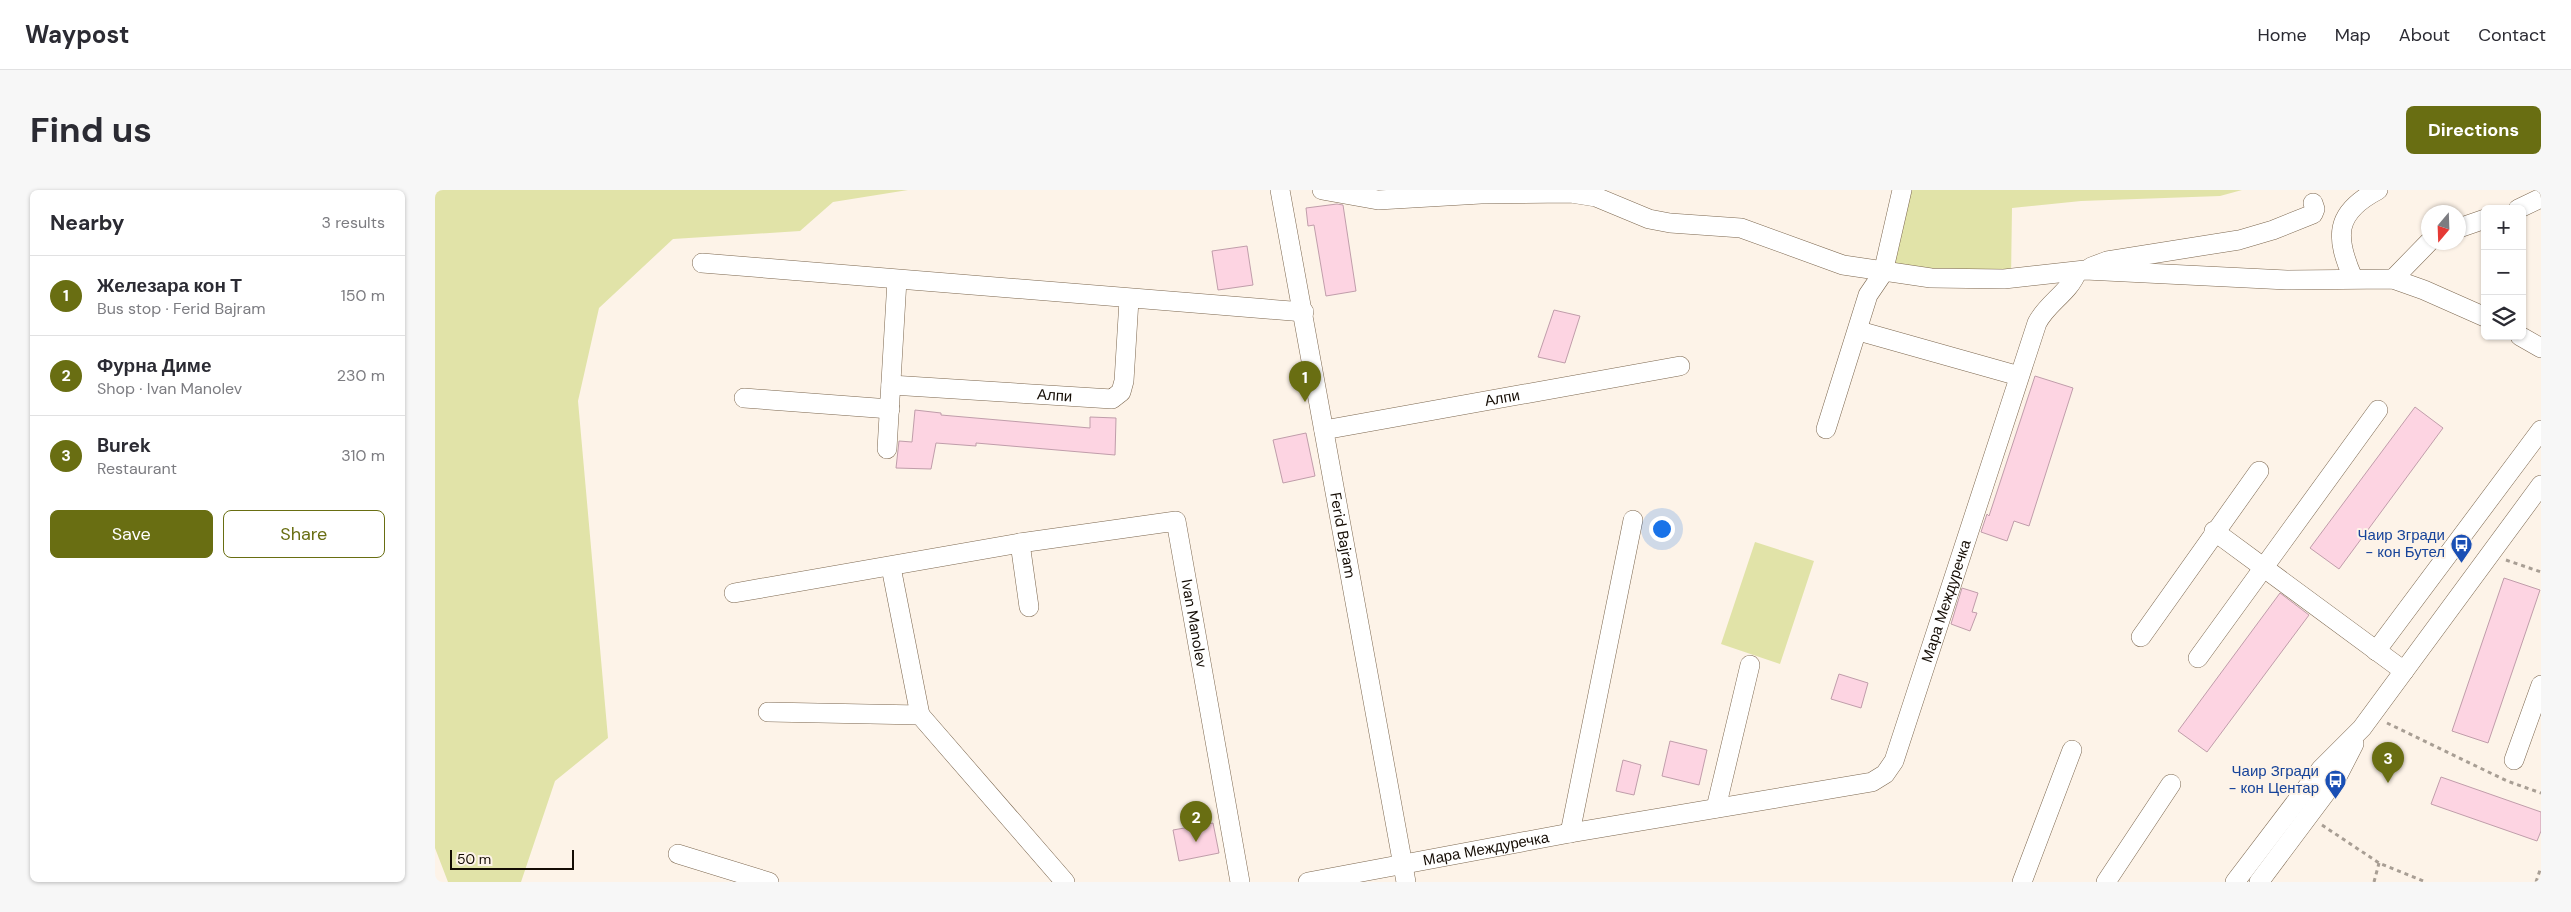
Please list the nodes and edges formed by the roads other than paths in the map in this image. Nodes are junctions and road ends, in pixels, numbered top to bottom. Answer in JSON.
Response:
{"nodes":[{"id":1,"x":1280,"y":190,"type":"edge"},
{"id":2,"x":1322,"y":190,"type":"edge"},
{"id":3,"x":1902,"y":190,"type":"edge"},
{"id":4,"x":2378,"y":190,"type":"edge"},
{"id":5,"x":2541,"y":198,"type":"edge"},
{"id":6,"x":2313,"y":203,"type":"dead end"},
{"id":7,"x":2526,"y":205,"type":"edge"},
{"id":8,"x":2481,"y":220,"type":"edge"},
{"id":9,"x":2466,"y":226,"type":"edge"},
{"id":10,"x":2421,"y":250,"type":"edge"},
{"id":11,"x":702,"y":263,"type":"dead end"},
{"id":12,"x":2081,"y":271,"type":"junction"},
{"id":13,"x":1883,"y":273,"type":"junction"},
{"id":14,"x":2353,"y":278,"type":"junction"},
{"id":15,"x":2393,"y":279,"type":"junction"},
{"id":16,"x":897,"y":280,"type":"junction"},
{"id":17,"x":1129,"y":300,"type":"junction"},
{"id":18,"x":1304,"y":312,"type":"junction"},
{"id":19,"x":2481,"y":315,"type":"edge"},
{"id":20,"x":1859,"y":331,"type":"junction"},
{"id":21,"x":2526,"y":339,"type":"edge"},
{"id":22,"x":2541,"y":348,"type":"edge"},
{"id":23,"x":1680,"y":366,"type":"dead end"},
{"id":24,"x":2019,"y":376,"type":"junction"},
{"id":25,"x":891,"y":385,"type":"junction"},
{"id":26,"x":744,"y":398,"type":"dead end"},
{"id":27,"x":890,"y":409,"type":"junction"},
{"id":28,"x":2378,"y":410,"type":"dead end"},
{"id":29,"x":1826,"y":428,"type":"dead end"},
{"id":30,"x":1324,"y":430,"type":"junction"},
{"id":31,"x":2541,"y":430,"type":"edge"},
{"id":32,"x":887,"y":449,"type":"dead end"},
{"id":33,"x":2259,"y":472,"type":"dead end"},
{"id":34,"x":2541,"y":485,"type":"edge"},
{"id":35,"x":1633,"y":520,"type":"dead end"},
{"id":36,"x":2214,"y":532,"type":"junction"},
{"id":37,"x":1020,"y":543,"type":"junction"},
{"id":38,"x":891,"y":567,"type":"junction"},
{"id":39,"x":2262,"y":567,"type":"junction"},
{"id":40,"x":734,"y":593,"type":"dead end"},
{"id":41,"x":1029,"y":607,"type":"dead end"},
{"id":42,"x":2141,"y":637,"type":"dead end"},
{"id":43,"x":2376,"y":651,"type":"junction"},
{"id":44,"x":2198,"y":658,"type":"dead end"},
{"id":45,"x":1750,"y":665,"type":"dead end"},
{"id":46,"x":2404,"y":671,"type":"junction"},
{"id":47,"x":2541,"y":685,"type":"edge"},
{"id":48,"x":768,"y":712,"type":"dead end"},
{"id":49,"x":920,"y":716,"type":"junction"},
{"id":50,"x":2367,"y":721,"type":"junction"},
{"id":51,"x":2072,"y":750,"type":"dead end"},
{"id":52,"x":2514,"y":760,"type":"dead end"},
{"id":53,"x":2171,"y":784,"type":"dead end"},
{"id":54,"x":1716,"y":808,"type":"junction"},
{"id":55,"x":1570,"y":833,"type":"junction"},
{"id":56,"x":678,"y":854,"type":"dead end"},
{"id":57,"x":1404,"y":874,"type":"edge"},
{"id":58,"x":769,"y":882,"type":"edge"},
{"id":59,"x":1065,"y":882,"type":"edge"},
{"id":60,"x":1240,"y":882,"type":"edge"},
{"id":61,"x":1308,"y":882,"type":"edge"},
{"id":62,"x":2022,"y":882,"type":"edge"},
{"id":63,"x":2106,"y":882,"type":"edge"},
{"id":64,"x":2235,"y":882,"type":"edge"},
{"id":65,"x":2259,"y":882,"type":"edge"}],
"edges":[{"from":1,"to":18,"type":"street","name":"Ferid Bajram"},
{"from":2,"to":13,"type":"street"},
{"from":3,"to":13,"type":"street"},
{"from":4,"to":14,"type":"street"},
{"from":5,"to":7,"type":"street"},
{"from":6,"to":12,"type":"street"},
{"from":8,"to":9,"type":"street"},
{"from":10,"to":15,"type":"street"},
{"from":11,"to":16,"type":"street"},
{"from":12,"to":13,"type":"street"},
{"from":12,"to":14,"type":"street"},
{"from":12,"to":24,"type":"street","name":"Мара Междуречка"},
{"from":13,"to":20,"type":"street"},
{"from":14,"to":15,"type":"street"},
{"from":15,"to":19,"type":"street"},
{"from":16,"to":17,"type":"street"},
{"from":16,"to":25,"type":"street"},
{"from":17,"to":18,"type":"street"},
{"from":17,"to":25,"type":"street","name":"Алпи"},
{"from":18,"to":30,"type":"street","name":"Ferid Bajram"},
{"from":20,"to":24,"type":"street"},
{"from":20,"to":29,"type":"street"},
{"from":21,"to":22,"type":"street"},
{"from":23,"to":30,"type":"street","name":"Алпи"},
{"from":24,"to":54,"type":"street","name":"Мара Междуречка"},
{"from":25,"to":27,"type":"street"},
{"from":26,"to":27,"type":"street"},
{"from":27,"to":32,"type":"street"},
{"from":28,"to":39,"type":"street"},
{"from":30,"to":57,"type":"street","name":"Ferid Bajram"},
{"from":31,"to":43,"type":"street"},
{"from":33,"to":36,"type":"street"},
{"from":34,"to":46,"type":"street"},
{"from":35,"to":55,"type":"street","name":"Мара Междуречка"},
{"from":36,"to":39,"type":"street"},
{"from":36,"to":42,"type":"street"},
{"from":37,"to":38,"type":"street","name":"Ivan Manolev"},
{"from":37,"to":41,"type":"street"},
{"from":37,"to":60,"type":"street","name":"Ivan Manolev"},
{"from":38,"to":40,"type":"street","name":"Ivan Manolev"},
{"from":38,"to":49,"type":"street"},
{"from":39,"to":43,"type":"street"},
{"from":39,"to":44,"type":"street"},
{"from":43,"to":46,"type":"street"},
{"from":45,"to":54,"type":"street"},
{"from":46,"to":50,"type":"street"},
{"from":47,"to":52,"type":"street"},
{"from":48,"to":49,"type":"street"},
{"from":49,"to":59,"type":"street"},
{"from":50,"to":64,"type":"street"},
{"from":50,"to":65,"type":"street"},
{"from":51,"to":62,"type":"street"},
{"from":53,"to":63,"type":"street"},
{"from":54,"to":55,"type":"street","name":"Мара Междуречка"},
{"from":55,"to":57,"type":"street","name":"Мара Междуречка"},
{"from":56,"to":58,"type":"street"},
{"from":57,"to":61,"type":"street"}]}
